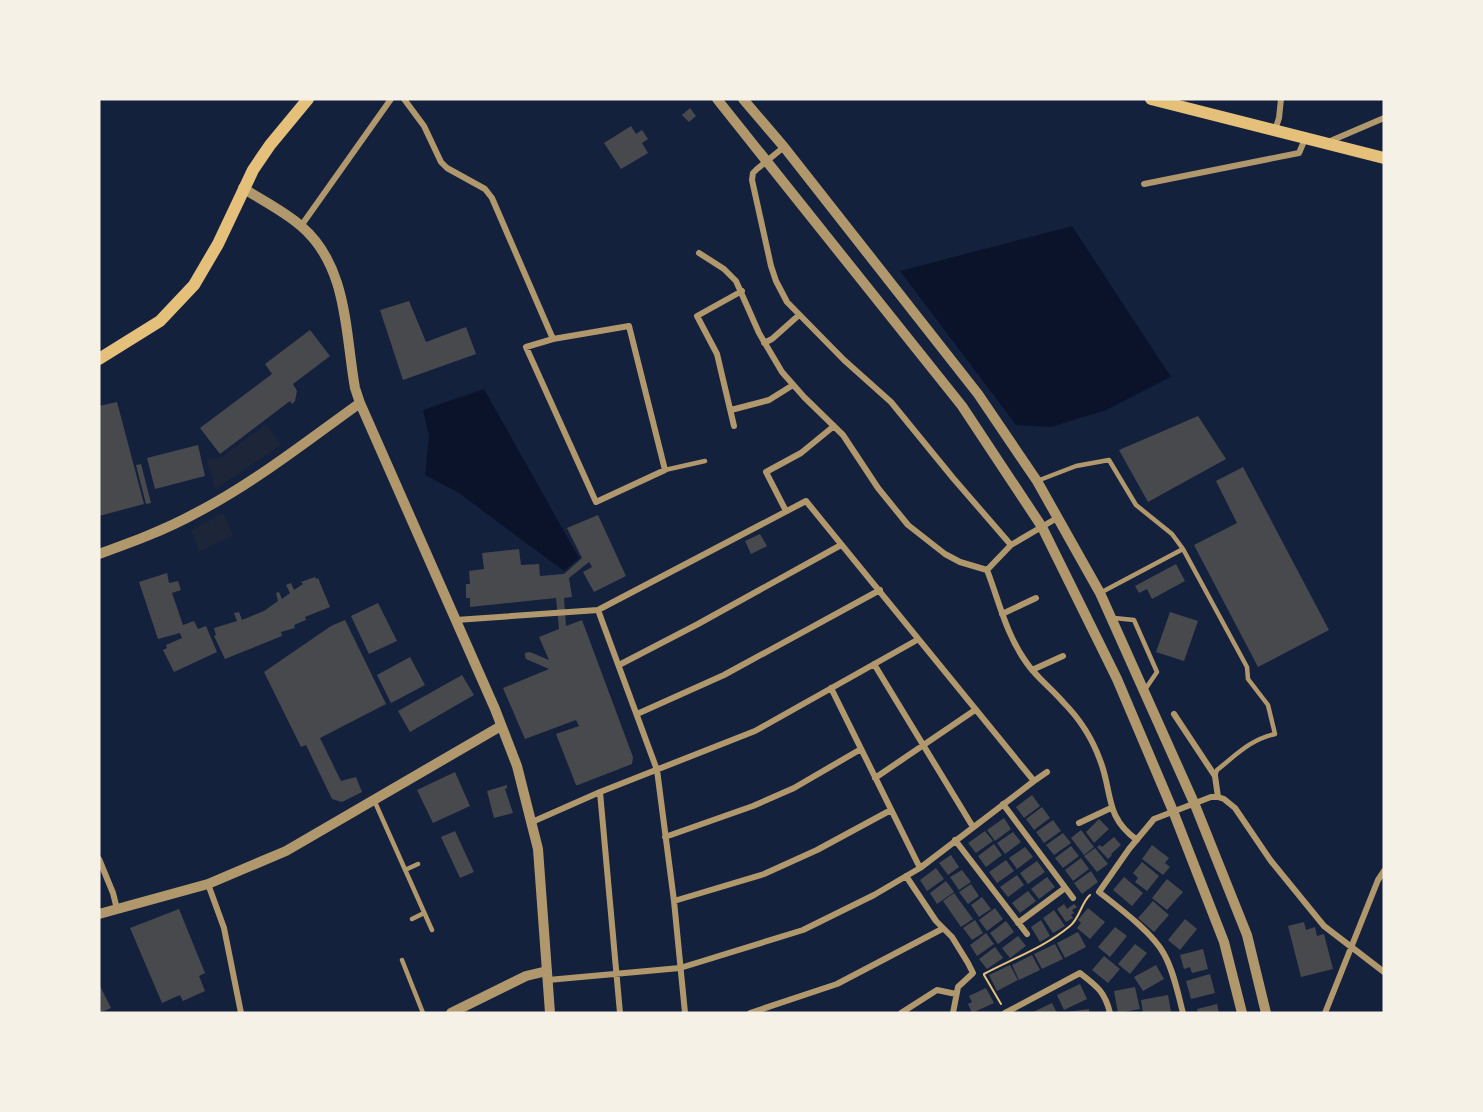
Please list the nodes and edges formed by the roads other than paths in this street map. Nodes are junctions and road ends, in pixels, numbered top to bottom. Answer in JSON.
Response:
{"nodes":[{"id":1,"x":309,"y":99,"type":"edge"},
{"id":2,"x":391,"y":99,"type":"edge"},
{"id":3,"x":404,"y":99,"type":"edge"},
{"id":4,"x":717,"y":99,"type":"edge"},
{"id":5,"x":743,"y":99,"type":"edge"},
{"id":6,"x":1151,"y":99,"type":"edge"},
{"id":7,"x":1281,"y":99,"type":"edge"},
{"id":8,"x":1384,"y":118,"type":"edge"},
{"id":9,"x":1275,"y":130,"type":"junction"},
{"id":10,"x":1305,"y":139,"type":"junction"},
{"id":11,"x":1324,"y":144,"type":"junction"},
{"id":12,"x":784,"y":147,"type":"junction"},
{"id":13,"x":1384,"y":158,"type":"edge"},
{"id":14,"x":767,"y":160,"type":"junction"},
{"id":15,"x":1144,"y":184,"type":"dead end"},
{"id":16,"x":243,"y":188,"type":"junction"},
{"id":17,"x":301,"y":226,"type":"junction"},
{"id":18,"x":699,"y":254,"type":"dead end"},
{"id":19,"x":742,"y":291,"type":"junction"},
{"id":20,"x":799,"y":315,"type":"junction"},
{"id":21,"x":553,"y":339,"type":"junction"},
{"id":22,"x":764,"y":343,"type":"junction"},
{"id":23,"x":99,"y":359,"type":"edge"},
{"id":24,"x":793,"y":385,"type":"junction"},
{"id":25,"x":360,"y":403,"type":"junction"},
{"id":26,"x":731,"y":410,"type":"junction"},
{"id":27,"x":734,"y":426,"type":"dead end"},
{"id":28,"x":834,"y":426,"type":"junction"},
{"id":29,"x":705,"y":461,"type":"dead end"},
{"id":30,"x":665,"y":470,"type":"junction"},
{"id":31,"x":1037,"y":481,"type":"junction"},
{"id":32,"x":786,"y":511,"type":"junction"},
{"id":33,"x":1057,"y":518,"type":"junction"},
{"id":34,"x":1042,"y":527,"type":"junction"},
{"id":35,"x":841,"y":545,"type":"junction"},
{"id":36,"x":1011,"y":545,"type":"junction"},
{"id":37,"x":1183,"y":549,"type":"junction"},
{"id":38,"x":99,"y":554,"type":"edge"},
{"id":39,"x":987,"y":570,"type":"junction"},
{"id":40,"x":880,"y":590,"type":"junction"},
{"id":41,"x":1100,"y":593,"type":"junction"},
{"id":42,"x":1036,"y":598,"type":"dead end"},
{"id":43,"x":598,"y":610,"type":"junction"},
{"id":44,"x":1002,"y":614,"type":"junction"},
{"id":45,"x":1111,"y":618,"type":"junction"},
{"id":46,"x":456,"y":620,"type":"junction"},
{"id":47,"x":917,"y":640,"type":"junction"},
{"id":48,"x":1063,"y":656,"type":"dead end"},
{"id":49,"x":874,"y":664,"type":"junction"},
{"id":50,"x":619,"y":665,"type":"junction"},
{"id":51,"x":1032,"y":670,"type":"junction"},
{"id":52,"x":831,"y":688,"type":"junction"},
{"id":53,"x":1144,"y":691,"type":"junction"},
{"id":54,"x":975,"y":710,"type":"junction"},
{"id":55,"x":637,"y":714,"type":"junction"},
{"id":56,"x":1174,"y":714,"type":"dead end"},
{"id":57,"x":501,"y":726,"type":"junction"},
{"id":58,"x":923,"y":745,"type":"junction"},
{"id":59,"x":861,"y":749,"type":"junction"},
{"id":60,"x":657,"y":770,"type":"junction"},
{"id":61,"x":1047,"y":772,"type":"dead end"},
{"id":62,"x":1215,"y":776,"type":"junction"},
{"id":63,"x":875,"y":778,"type":"junction"},
{"id":64,"x":1034,"y":782,"type":"junction"},
{"id":65,"x":600,"y":792,"type":"junction"},
{"id":66,"x":1218,"y":797,"type":"junction"},
{"id":67,"x":374,"y":800,"type":"junction"},
{"id":68,"x":1003,"y":804,"type":"junction"},
{"id":69,"x":1195,"y":805,"type":"junction"},
{"id":70,"x":1111,"y":808,"type":"junction"},
{"id":71,"x":891,"y":810,"type":"junction"},
{"id":72,"x":1173,"y":811,"type":"junction"},
{"id":73,"x":532,"y":822,"type":"junction"},
{"id":74,"x":1079,"y":823,"type":"dead end"},
{"id":75,"x":973,"y":826,"type":"junction"},
{"id":76,"x":665,"y":837,"type":"junction"},
{"id":77,"x":956,"y":840,"type":"junction"},
{"id":78,"x":1137,"y":840,"type":"junction"},
{"id":79,"x":99,"y":860,"type":"edge"},
{"id":80,"x":418,"y":864,"type":"dead end"},
{"id":81,"x":920,"y":868,"type":"junction"},
{"id":82,"x":405,"y":870,"type":"junction"},
{"id":83,"x":1384,"y":871,"type":"edge"},
{"id":84,"x":906,"y":876,"type":"junction"},
{"id":85,"x":208,"y":884,"type":"junction"},
{"id":86,"x":1065,"y":888,"type":"junction"},
{"id":87,"x":1073,"y":898,"type":"dead end"},
{"id":88,"x":674,"y":901,"type":"junction"},
{"id":89,"x":118,"y":910,"type":"junction"},
{"id":90,"x":424,"y":913,"type":"junction"},
{"id":91,"x":99,"y":914,"type":"edge"},
{"id":92,"x":412,"y":919,"type":"dead end"},
{"id":93,"x":1018,"y":923,"type":"junction"},
{"id":94,"x":942,"y":929,"type":"junction"},
{"id":95,"x":432,"y":930,"type":"dead end"},
{"id":96,"x":1027,"y":934,"type":"dead end"},
{"id":97,"x":1351,"y":947,"type":"junction"},
{"id":98,"x":402,"y":960,"type":"dead end"},
{"id":99,"x":680,"y":968,"type":"junction"},
{"id":100,"x":1384,"y":972,"type":"edge"},
{"id":101,"x":548,"y":975,"type":"junction"},
{"id":102,"x":617,"y":975,"type":"junction"},
{"id":103,"x":956,"y":994,"type":"junction"},
{"id":104,"x":455,"y":1012,"type":"edge"},
{"id":105,"x":1005,"y":1012,"type":"edge"},
{"id":106,"x":241,"y":1013,"type":"edge"},
{"id":107,"x":423,"y":1013,"type":"edge"},
{"id":108,"x":550,"y":1013,"type":"edge"},
{"id":109,"x":620,"y":1013,"type":"edge"},
{"id":110,"x":685,"y":1013,"type":"edge"},
{"id":111,"x":750,"y":1013,"type":"edge"},
{"id":112,"x":901,"y":1013,"type":"edge"},
{"id":113,"x":952,"y":1013,"type":"edge"},
{"id":114,"x":1110,"y":1013,"type":"edge"},
{"id":115,"x":1183,"y":1013,"type":"edge"},
{"id":116,"x":1242,"y":1013,"type":"edge"},
{"id":117,"x":1266,"y":1013,"type":"edge"},
{"id":118,"x":1325,"y":1013,"type":"edge"}],
"edges":[{"from":1,"to":16,"type":"main road"},
{"from":2,"to":17,"type":"street"},
{"from":3,"to":21,"type":"street"},
{"from":4,"to":14,"type":"street"},
{"from":5,"to":12,"type":"street"},
{"from":6,"to":9,"type":"main road"},
{"from":7,"to":9,"type":"street"},
{"from":8,"to":11,"type":"street"},
{"from":9,"to":10,"type":"main road"},
{"from":10,"to":11,"type":"main road"},
{"from":10,"to":15,"type":"street"},
{"from":11,"to":13,"type":"main road"},
{"from":12,"to":14,"type":"street"},
{"from":12,"to":31,"type":"street"},
{"from":14,"to":20,"type":"street"},
{"from":14,"to":34,"type":"street"},
{"from":16,"to":17,"type":"street"},
{"from":16,"to":23,"type":"main road"},
{"from":17,"to":25,"type":"street"},
{"from":18,"to":19,"type":"street"},
{"from":19,"to":22,"type":"street"},
{"from":19,"to":26,"type":"street"},
{"from":20,"to":22,"type":"street"},
{"from":20,"to":36,"type":"street"},
{"from":21,"to":30,"type":"street"},
{"from":21,"to":30,"type":"street"},
{"from":22,"to":24,"type":"street"},
{"from":24,"to":26,"type":"street"},
{"from":24,"to":28,"type":"street"},
{"from":25,"to":38,"type":"street"},
{"from":25,"to":46,"type":"street"},
{"from":26,"to":27,"type":"street"},
{"from":28,"to":32,"type":"street"},
{"from":28,"to":39,"type":"street"},
{"from":29,"to":30,"type":"lane"},
{"from":31,"to":33,"type":"street"},
{"from":31,"to":37,"type":"lane"},
{"from":32,"to":35,"type":"street"},
{"from":32,"to":43,"type":"street"},
{"from":33,"to":34,"type":"street"},
{"from":33,"to":41,"type":"street"},
{"from":34,"to":36,"type":"street"},
{"from":34,"to":72,"type":"street"},
{"from":35,"to":40,"type":"street"},
{"from":35,"to":50,"type":"street"},
{"from":36,"to":39,"type":"street"},
{"from":37,"to":41,"type":"lane"},
{"from":37,"to":62,"type":"lane"},
{"from":39,"to":44,"type":"street"},
{"from":40,"to":47,"type":"street"},
{"from":40,"to":55,"type":"street"},
{"from":41,"to":45,"type":"street"},
{"from":42,"to":44,"type":"street"},
{"from":43,"to":46,"type":"street"},
{"from":43,"to":50,"type":"street"},
{"from":44,"to":51,"type":"street"},
{"from":45,"to":53,"type":"street"},
{"from":45,"to":53,"type":"lane"},
{"from":46,"to":57,"type":"street"},
{"from":47,"to":49,"type":"street"},
{"from":47,"to":54,"type":"street"},
{"from":48,"to":51,"type":"street"},
{"from":49,"to":52,"type":"street"},
{"from":49,"to":58,"type":"street"},
{"from":50,"to":55,"type":"street"},
{"from":51,"to":70,"type":"street"},
{"from":52,"to":59,"type":"street"},
{"from":52,"to":60,"type":"street"},
{"from":53,"to":69,"type":"street"},
{"from":54,"to":58,"type":"street"},
{"from":54,"to":64,"type":"street"},
{"from":55,"to":60,"type":"street"},
{"from":56,"to":62,"type":"street"},
{"from":57,"to":67,"type":"street"},
{"from":57,"to":73,"type":"street"},
{"from":58,"to":63,"type":"street"},
{"from":58,"to":75,"type":"street"},
{"from":59,"to":63,"type":"street"},
{"from":59,"to":76,"type":"street"},
{"from":60,"to":65,"type":"street"},
{"from":60,"to":76,"type":"street"},
{"from":61,"to":64,"type":"street"},
{"from":62,"to":66,"type":"street"},
{"from":63,"to":71,"type":"street"},
{"from":64,"to":68,"type":"street"},
{"from":65,"to":73,"type":"street"},
{"from":65,"to":102,"type":"street"},
{"from":66,"to":69,"type":"street"},
{"from":66,"to":97,"type":"street"},
{"from":67,"to":82,"type":"lane"},
{"from":67,"to":85,"type":"street"},
{"from":68,"to":75,"type":"street"},
{"from":68,"to":86,"type":"street"},
{"from":69,"to":72,"type":"street"},
{"from":69,"to":117,"type":"street"},
{"from":70,"to":74,"type":"street"},
{"from":70,"to":78,"type":"street"},
{"from":71,"to":81,"type":"street"},
{"from":71,"to":88,"type":"street"},
{"from":72,"to":78,"type":"street"},
{"from":72,"to":116,"type":"street"},
{"from":73,"to":101,"type":"street"},
{"from":75,"to":77,"type":"street"},
{"from":76,"to":88,"type":"street"},
{"from":77,"to":81,"type":"street"},
{"from":77,"to":93,"type":"street"},
{"from":78,"to":115,"type":"street"},
{"from":79,"to":89,"type":"street"},
{"from":80,"to":82,"type":"lane"},
{"from":81,"to":84,"type":"street"},
{"from":82,"to":90,"type":"lane"},
{"from":83,"to":97,"type":"street"},
{"from":84,"to":94,"type":"street"},
{"from":84,"to":99,"type":"street"},
{"from":85,"to":89,"type":"street"},
{"from":85,"to":106,"type":"street"},
{"from":86,"to":87,"type":"street"},
{"from":86,"to":93,"type":"street"},
{"from":88,"to":99,"type":"street"},
{"from":89,"to":91,"type":"street"},
{"from":90,"to":92,"type":"lane"},
{"from":90,"to":95,"type":"lane"},
{"from":93,"to":96,"type":"street"},
{"from":94,"to":103,"type":"street"},
{"from":94,"to":111,"type":"street"},
{"from":97,"to":100,"type":"street"},
{"from":97,"to":118,"type":"street"},
{"from":98,"to":107,"type":"lane"},
{"from":99,"to":102,"type":"street"},
{"from":99,"to":110,"type":"street"},
{"from":101,"to":102,"type":"street"},
{"from":101,"to":104,"type":"street"},
{"from":101,"to":108,"type":"street"},
{"from":102,"to":109,"type":"street"},
{"from":103,"to":112,"type":"street"},
{"from":103,"to":113,"type":"street"},
{"from":105,"to":114,"type":"street"}]}
